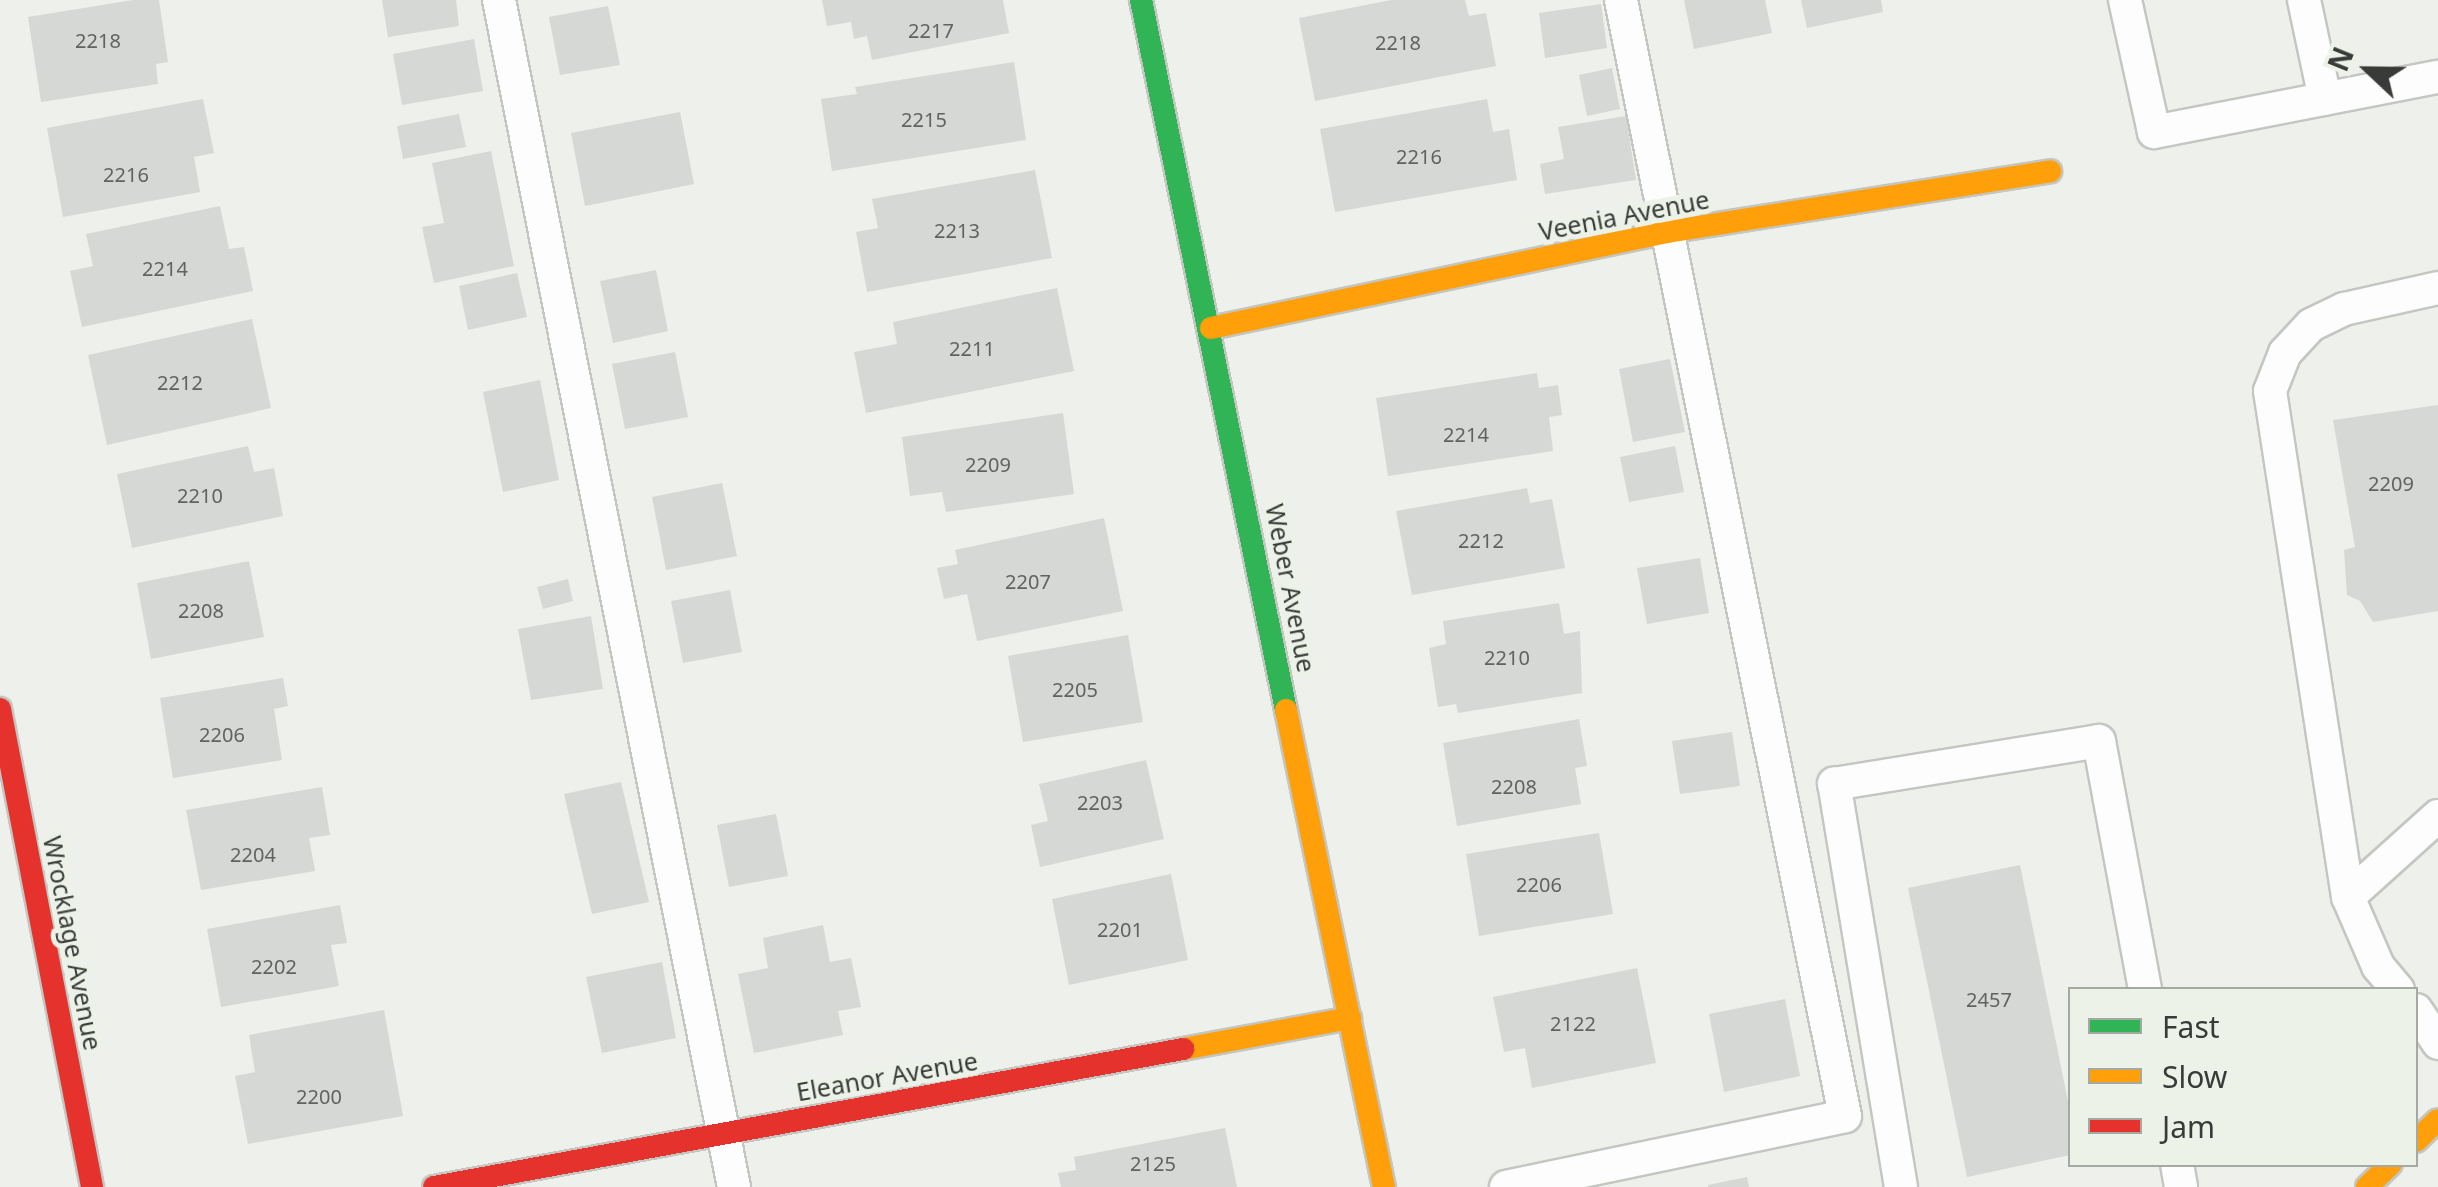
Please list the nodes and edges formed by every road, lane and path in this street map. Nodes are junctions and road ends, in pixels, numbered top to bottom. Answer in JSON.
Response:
{"nodes":[{"id":1,"x":499,"y":0,"type":"edge"},
{"id":2,"x":1142,"y":0,"type":"edge"},
{"id":3,"x":1622,"y":0,"type":"edge"},
{"id":4,"x":2124,"y":0,"type":"edge"},
{"id":5,"x":2304,"y":0,"type":"edge"},
{"id":6,"x":2438,"y":77,"type":"edge"},
{"id":7,"x":2325,"y":99,"type":"junction"},
{"id":8,"x":2050,"y":170,"type":"dead end"},
{"id":9,"x":1667,"y":232,"type":"junction"},
{"id":10,"x":2438,"y":288,"type":"edge"},
{"id":11,"x":1211,"y":328,"type":"junction"},
{"id":12,"x":0,"y":709,"type":"edge"},
{"id":13,"x":2438,"y":816,"type":"edge"},
{"id":14,"x":2348,"y":897,"type":"junction"},
{"id":15,"x":2144,"y":987,"type":"edge"},
{"id":16,"x":2396,"y":987,"type":"edge"},
{"id":17,"x":2418,"y":1013,"type":"edge"},
{"id":18,"x":1350,"y":1018,"type":"junction"},
{"id":19,"x":2438,"y":1043,"type":"edge"},
{"id":20,"x":2438,"y":1120,"type":"edge"},
{"id":21,"x":723,"y":1134,"type":"junction"},
{"id":22,"x":2418,"y":1139,"type":"edge"},
{"id":23,"x":2388,"y":1167,"type":"edge"},
{"id":24,"x":92,"y":1187,"type":"edge"},
{"id":25,"x":434,"y":1187,"type":"edge"},
{"id":26,"x":734,"y":1187,"type":"edge"},
{"id":27,"x":1384,"y":1187,"type":"edge"},
{"id":28,"x":1506,"y":1187,"type":"edge"},
{"id":29,"x":1901,"y":1187,"type":"edge"},
{"id":30,"x":2367,"y":1187,"type":"edge"}],
"edges":[{"from":1,"to":21,"type":"lane"},
{"from":2,"to":11,"type":"street","name":"Weber Avenue"},
{"from":3,"to":9,"type":"lane"},
{"from":4,"to":7,"type":"lane"},
{"from":5,"to":7,"type":"lane"},
{"from":6,"to":7,"type":"lane"},
{"from":8,"to":9,"type":"street","name":"Veenia Avenue"},
{"from":9,"to":11,"type":"street","name":"Veenia Avenue"},
{"from":9,"to":28,"type":"lane"},
{"from":10,"to":14,"type":"lane"},
{"from":11,"to":18,"type":"street","name":"Weber Avenue"},
{"from":12,"to":24,"type":"street","name":"Wrocklage Avenue"},
{"from":13,"to":14,"type":"lane"},
{"from":14,"to":16,"type":"lane"},
{"from":15,"to":29,"type":"lane"},
{"from":17,"to":19,"type":"lane"},
{"from":18,"to":21,"type":"street","name":"Eleanor Avenue"},
{"from":18,"to":27,"type":"street","name":"Weber Avenue"},
{"from":20,"to":22,"type":"street"},
{"from":21,"to":25,"type":"street","name":"Eleanor Avenue"},
{"from":21,"to":26,"type":"lane"},
{"from":23,"to":30,"type":"street"}]}
